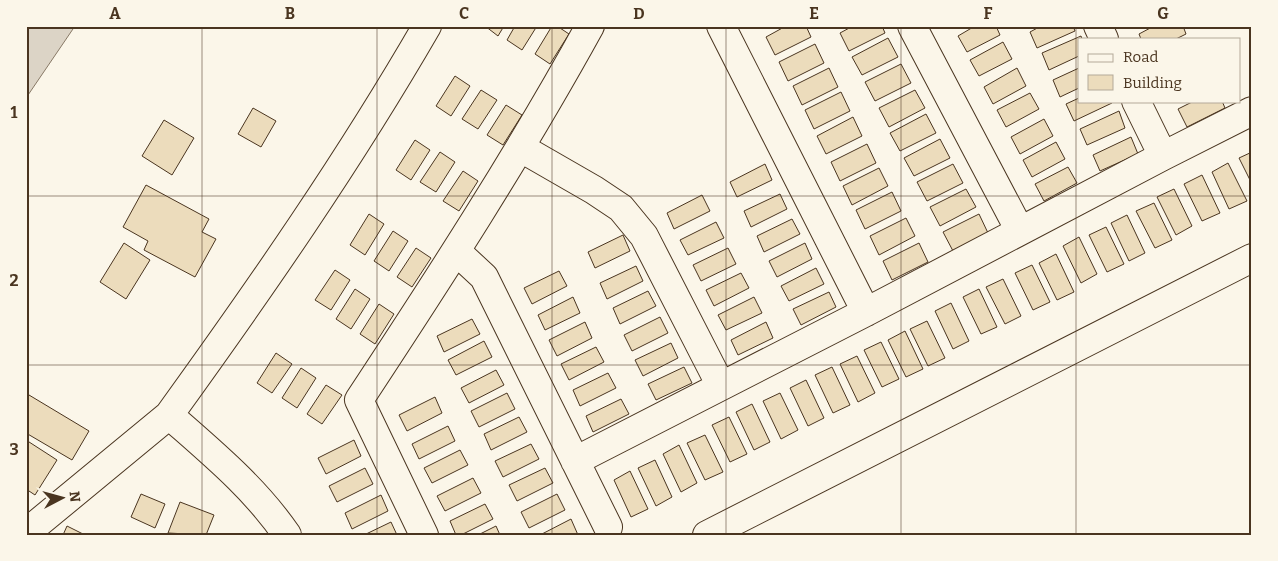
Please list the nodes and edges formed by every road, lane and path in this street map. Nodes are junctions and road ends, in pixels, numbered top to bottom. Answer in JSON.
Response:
{"nodes":[{"id":1,"x":427,"y":26,"type":"edge"},
{"id":2,"x":590,"y":26,"type":"edge"},
{"id":3,"x":721,"y":26,"type":"edge"},
{"id":4,"x":912,"y":26,"type":"edge"},
{"id":5,"x":1098,"y":26,"type":"edge"},
{"id":6,"x":1104,"y":38,"type":"edge"},
{"id":7,"x":1136,"y":102,"type":"edge"},
{"id":8,"x":1252,"y":111,"type":"edge"},
{"id":9,"x":521,"y":148,"type":"junction"},
{"id":10,"x":1163,"y":156,"type":"junction"},
{"id":11,"x":1020,"y":232,"type":"junction"},
{"id":12,"x":456,"y":251,"type":"junction"},
{"id":13,"x":1252,"y":258,"type":"edge"},
{"id":14,"x":866,"y":312,"type":"junction"},
{"id":15,"x":722,"y":386,"type":"junction"},
{"id":16,"x":169,"y":415,"type":"junction"},
{"id":17,"x":575,"y":462,"type":"junction"},
{"id":18,"x":608,"y":527,"type":"dead end"},
{"id":19,"x":26,"y":533,"type":"edge"},
{"id":20,"x":287,"y":535,"type":"edge"},
{"id":21,"x":424,"y":535,"type":"edge"},
{"id":22,"x":707,"y":535,"type":"edge"}],
"edges":[{"from":1,"to":16,"type":"street"},
{"from":2,"to":9,"type":"street"},
{"from":3,"to":14,"type":"street"},
{"from":4,"to":11,"type":"street"},
{"from":5,"to":6,"type":"street"},
{"from":7,"to":10,"type":"street"},
{"from":8,"to":10,"type":"street"},
{"from":9,"to":12,"type":"street"},
{"from":9,"to":15,"type":"street"},
{"from":10,"to":11,"type":"street"},
{"from":11,"to":14,"type":"street"},
{"from":12,"to":17,"type":"street"},
{"from":12,"to":21,"type":"street"},
{"from":13,"to":22,"type":"street"},
{"from":14,"to":15,"type":"street"},
{"from":15,"to":17,"type":"street"},
{"from":16,"to":19,"type":"street"},
{"from":16,"to":20,"type":"street"},
{"from":17,"to":18,"type":"street"}]}
